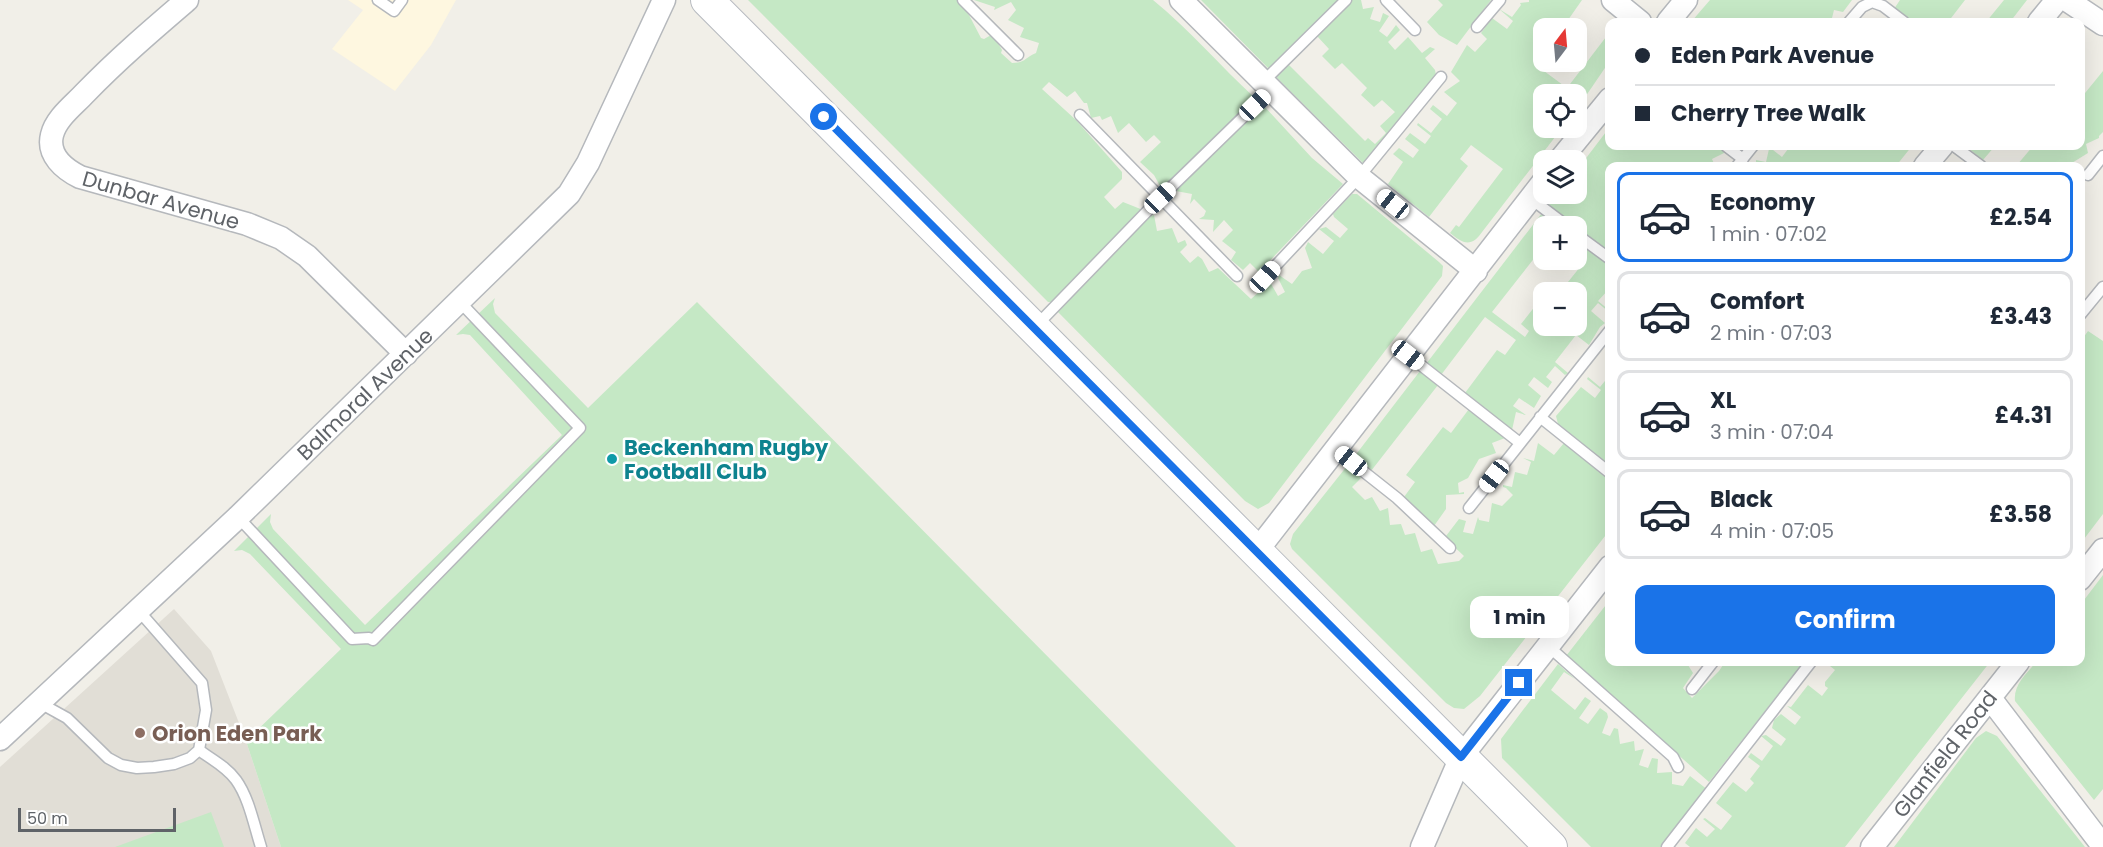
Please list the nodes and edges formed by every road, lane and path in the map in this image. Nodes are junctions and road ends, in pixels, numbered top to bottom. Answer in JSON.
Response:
{"nodes":[{"id":1,"x":187,"y":0,"type":"edge"},
{"id":2,"x":378,"y":0,"type":"edge"},
{"id":3,"x":402,"y":0,"type":"edge"},
{"id":4,"x":664,"y":0,"type":"edge"},
{"id":5,"x":707,"y":0,"type":"edge"},
{"id":6,"x":963,"y":0,"type":"edge"},
{"id":7,"x":1181,"y":0,"type":"edge"},
{"id":8,"x":1346,"y":0,"type":"edge"},
{"id":9,"x":1386,"y":0,"type":"edge"},
{"id":10,"x":1500,"y":0,"type":"edge"},
{"id":11,"x":1613,"y":0,"type":"edge"},
{"id":12,"x":1686,"y":0,"type":"edge"},
{"id":13,"x":2057,"y":0,"type":"edge"},
{"id":14,"x":2067,"y":0,"type":"edge"},
{"id":15,"x":1635,"y":18,"type":"edge"},
{"id":16,"x":1671,"y":18,"type":"edge"},
{"id":17,"x":1853,"y":18,"type":"edge"},
{"id":18,"x":1899,"y":18,"type":"edge"},
{"id":19,"x":2042,"y":18,"type":"edge"},
{"id":20,"x":2103,"y":24,"type":"edge"},
{"id":21,"x":1477,"y":27,"type":"dead end"},
{"id":22,"x":1414,"y":30,"type":"dead end"},
{"id":23,"x":1018,"y":55,"type":"dead end"},
{"id":24,"x":1441,"y":77,"type":"dead end"},
{"id":25,"x":1267,"y":86,"type":"junction"},
{"id":26,"x":1605,"y":105,"type":"edge"},
{"id":27,"x":1080,"y":115,"type":"dead end"},
{"id":28,"x":1568,"y":150,"type":"edge"},
{"id":29,"x":1729,"y":150,"type":"edge"},
{"id":30,"x":1750,"y":150,"type":"edge"},
{"id":31,"x":1939,"y":150,"type":"edge"},
{"id":32,"x":1959,"y":150,"type":"edge"},
{"id":33,"x":2103,"y":156,"type":"edge"},
{"id":34,"x":1739,"y":162,"type":"edge"},
{"id":35,"x":1741,"y":162,"type":"edge"},
{"id":36,"x":1928,"y":162,"type":"edge"},
{"id":37,"x":1976,"y":162,"type":"edge"},
{"id":38,"x":2088,"y":175,"type":"dead end"},
{"id":39,"x":1359,"y":177,"type":"junction"},
{"id":40,"x":1533,"y":195,"type":"edge"},
{"id":41,"x":1160,"y":198,"type":"junction"},
{"id":42,"x":1549,"y":204,"type":"edge"},
{"id":43,"x":1559,"y":216,"type":"edge"},
{"id":44,"x":1587,"y":242,"type":"edge"},
{"id":45,"x":1605,"y":255,"type":"edge"},
{"id":46,"x":1476,"y":271,"type":"junction"},
{"id":47,"x":1237,"y":276,"type":"dead end"},
{"id":48,"x":1265,"y":277,"type":"dead end"},
{"id":49,"x":2103,"y":287,"type":"edge"},
{"id":50,"x":460,"y":302,"type":"junction"},
{"id":51,"x":2085,"y":309,"type":"edge"},
{"id":52,"x":1033,"y":329,"type":"junction"},
{"id":53,"x":1605,"y":336,"type":"edge"},
{"id":54,"x":406,"y":354,"type":"junction"},
{"id":55,"x":1408,"y":355,"type":"junction"},
{"id":56,"x":1540,"y":417,"type":"junction"},
{"id":57,"x":1520,"y":443,"type":"junction"},
{"id":58,"x":1335,"y":449,"type":"junction"},
{"id":59,"x":1605,"y":469,"type":"edge"},
{"id":60,"x":1469,"y":508,"type":"dead end"},
{"id":61,"x":238,"y":518,"type":"junction"},
{"id":62,"x":1450,"y":548,"type":"dead end"},
{"id":63,"x":2103,"y":550,"type":"edge"},
{"id":64,"x":1256,"y":552,"type":"junction"},
{"id":65,"x":1605,"y":573,"type":"edge"},
{"id":66,"x":2085,"y":573,"type":"edge"},
{"id":67,"x":139,"y":611,"type":"junction"},
{"id":68,"x":1548,"y":646,"type":"junction"},
{"id":69,"x":1710,"y":666,"type":"edge"},
{"id":70,"x":1808,"y":666,"type":"edge"},
{"id":71,"x":2015,"y":666,"type":"edge"},
{"id":72,"x":1692,"y":689,"type":"dead end"},
{"id":73,"x":1990,"y":698,"type":"junction"},
{"id":74,"x":40,"y":703,"type":"junction"},
{"id":75,"x":1,"y":737,"type":"edge"},
{"id":76,"x":199,"y":750,"type":"junction"},
{"id":77,"x":1461,"y":757,"type":"junction"},
{"id":78,"x":1678,"y":767,"type":"dead end"},
{"id":79,"x":2100,"y":834,"type":"edge"},
{"id":80,"x":261,"y":847,"type":"edge"},
{"id":81,"x":1422,"y":847,"type":"edge"},
{"id":82,"x":1551,"y":847,"type":"edge"},
{"id":83,"x":1667,"y":847,"type":"edge"},
{"id":84,"x":1872,"y":847,"type":"edge"}],
"edges":[{"from":1,"to":54,"type":"street","name":"Dunbar Avenue"},
{"from":2,"to":3,"type":"lane"},
{"from":4,"to":50,"type":"street","name":"Balmoral Avenue"},
{"from":5,"to":52,"type":"street"},
{"from":6,"to":23,"type":"lane"},
{"from":7,"to":25,"type":"street"},
{"from":8,"to":25,"type":"lane"},
{"from":9,"to":22,"type":"lane"},
{"from":10,"to":21,"type":"lane"},
{"from":11,"to":15,"type":"street"},
{"from":12,"to":16,"type":"street"},
{"from":13,"to":19,"type":"street"},
{"from":14,"to":20,"type":"street"},
{"from":17,"to":18,"type":"lane"},
{"from":24,"to":39,"type":"lane"},
{"from":25,"to":39,"type":"street"},
{"from":25,"to":41,"type":"lane"},
{"from":26,"to":28,"type":"street"},
{"from":27,"to":41,"type":"lane"},
{"from":29,"to":34,"type":"lane"},
{"from":30,"to":35,"type":"lane"},
{"from":31,"to":36,"type":"street"},
{"from":32,"to":37,"type":"lane"},
{"from":33,"to":38,"type":"lane"},
{"from":39,"to":46,"type":"street"},
{"from":39,"to":48,"type":"lane"},
{"from":40,"to":46,"type":"street"},
{"from":41,"to":47,"type":"lane"},
{"from":41,"to":52,"type":"lane"},
{"from":42,"to":43,"type":"lane"},
{"from":44,"to":45,"type":"lane"},
{"from":46,"to":55,"type":"street"},
{"from":49,"to":51,"type":"lane"},
{"from":50,"to":54,"type":"street","name":"Balmoral Avenue"},
{"from":50,"to":61,"type":"lane"},
{"from":52,"to":64,"type":"street"},
{"from":53,"to":56,"type":"lane"},
{"from":54,"to":61,"type":"street","name":"Balmoral Avenue"},
{"from":55,"to":57,"type":"lane"},
{"from":55,"to":58,"type":"street"},
{"from":56,"to":57,"type":"lane"},
{"from":56,"to":59,"type":"lane"},
{"from":57,"to":60,"type":"lane"},
{"from":58,"to":62,"type":"lane"},
{"from":58,"to":64,"type":"street"},
{"from":61,"to":67,"type":"street","name":"Balmoral Avenue"},
{"from":63,"to":66,"type":"street"},
{"from":64,"to":77,"type":"street"},
{"from":65,"to":68,"type":"street"},
{"from":67,"to":74,"type":"street","name":"Balmoral Avenue"},
{"from":67,"to":76,"type":"lane"},
{"from":68,"to":77,"type":"street"},
{"from":68,"to":78,"type":"lane"},
{"from":69,"to":72,"type":"lane"},
{"from":70,"to":83,"type":"lane"},
{"from":71,"to":73,"type":"street","name":"Glanfield Road"},
{"from":73,"to":79,"type":"street"},
{"from":73,"to":84,"type":"street","name":"Glanfield Road"},
{"from":74,"to":75,"type":"street","name":"Balmoral Avenue"},
{"from":74,"to":76,"type":"lane"},
{"from":76,"to":80,"type":"lane"},
{"from":77,"to":81,"type":"street"},
{"from":77,"to":82,"type":"street"}]}
